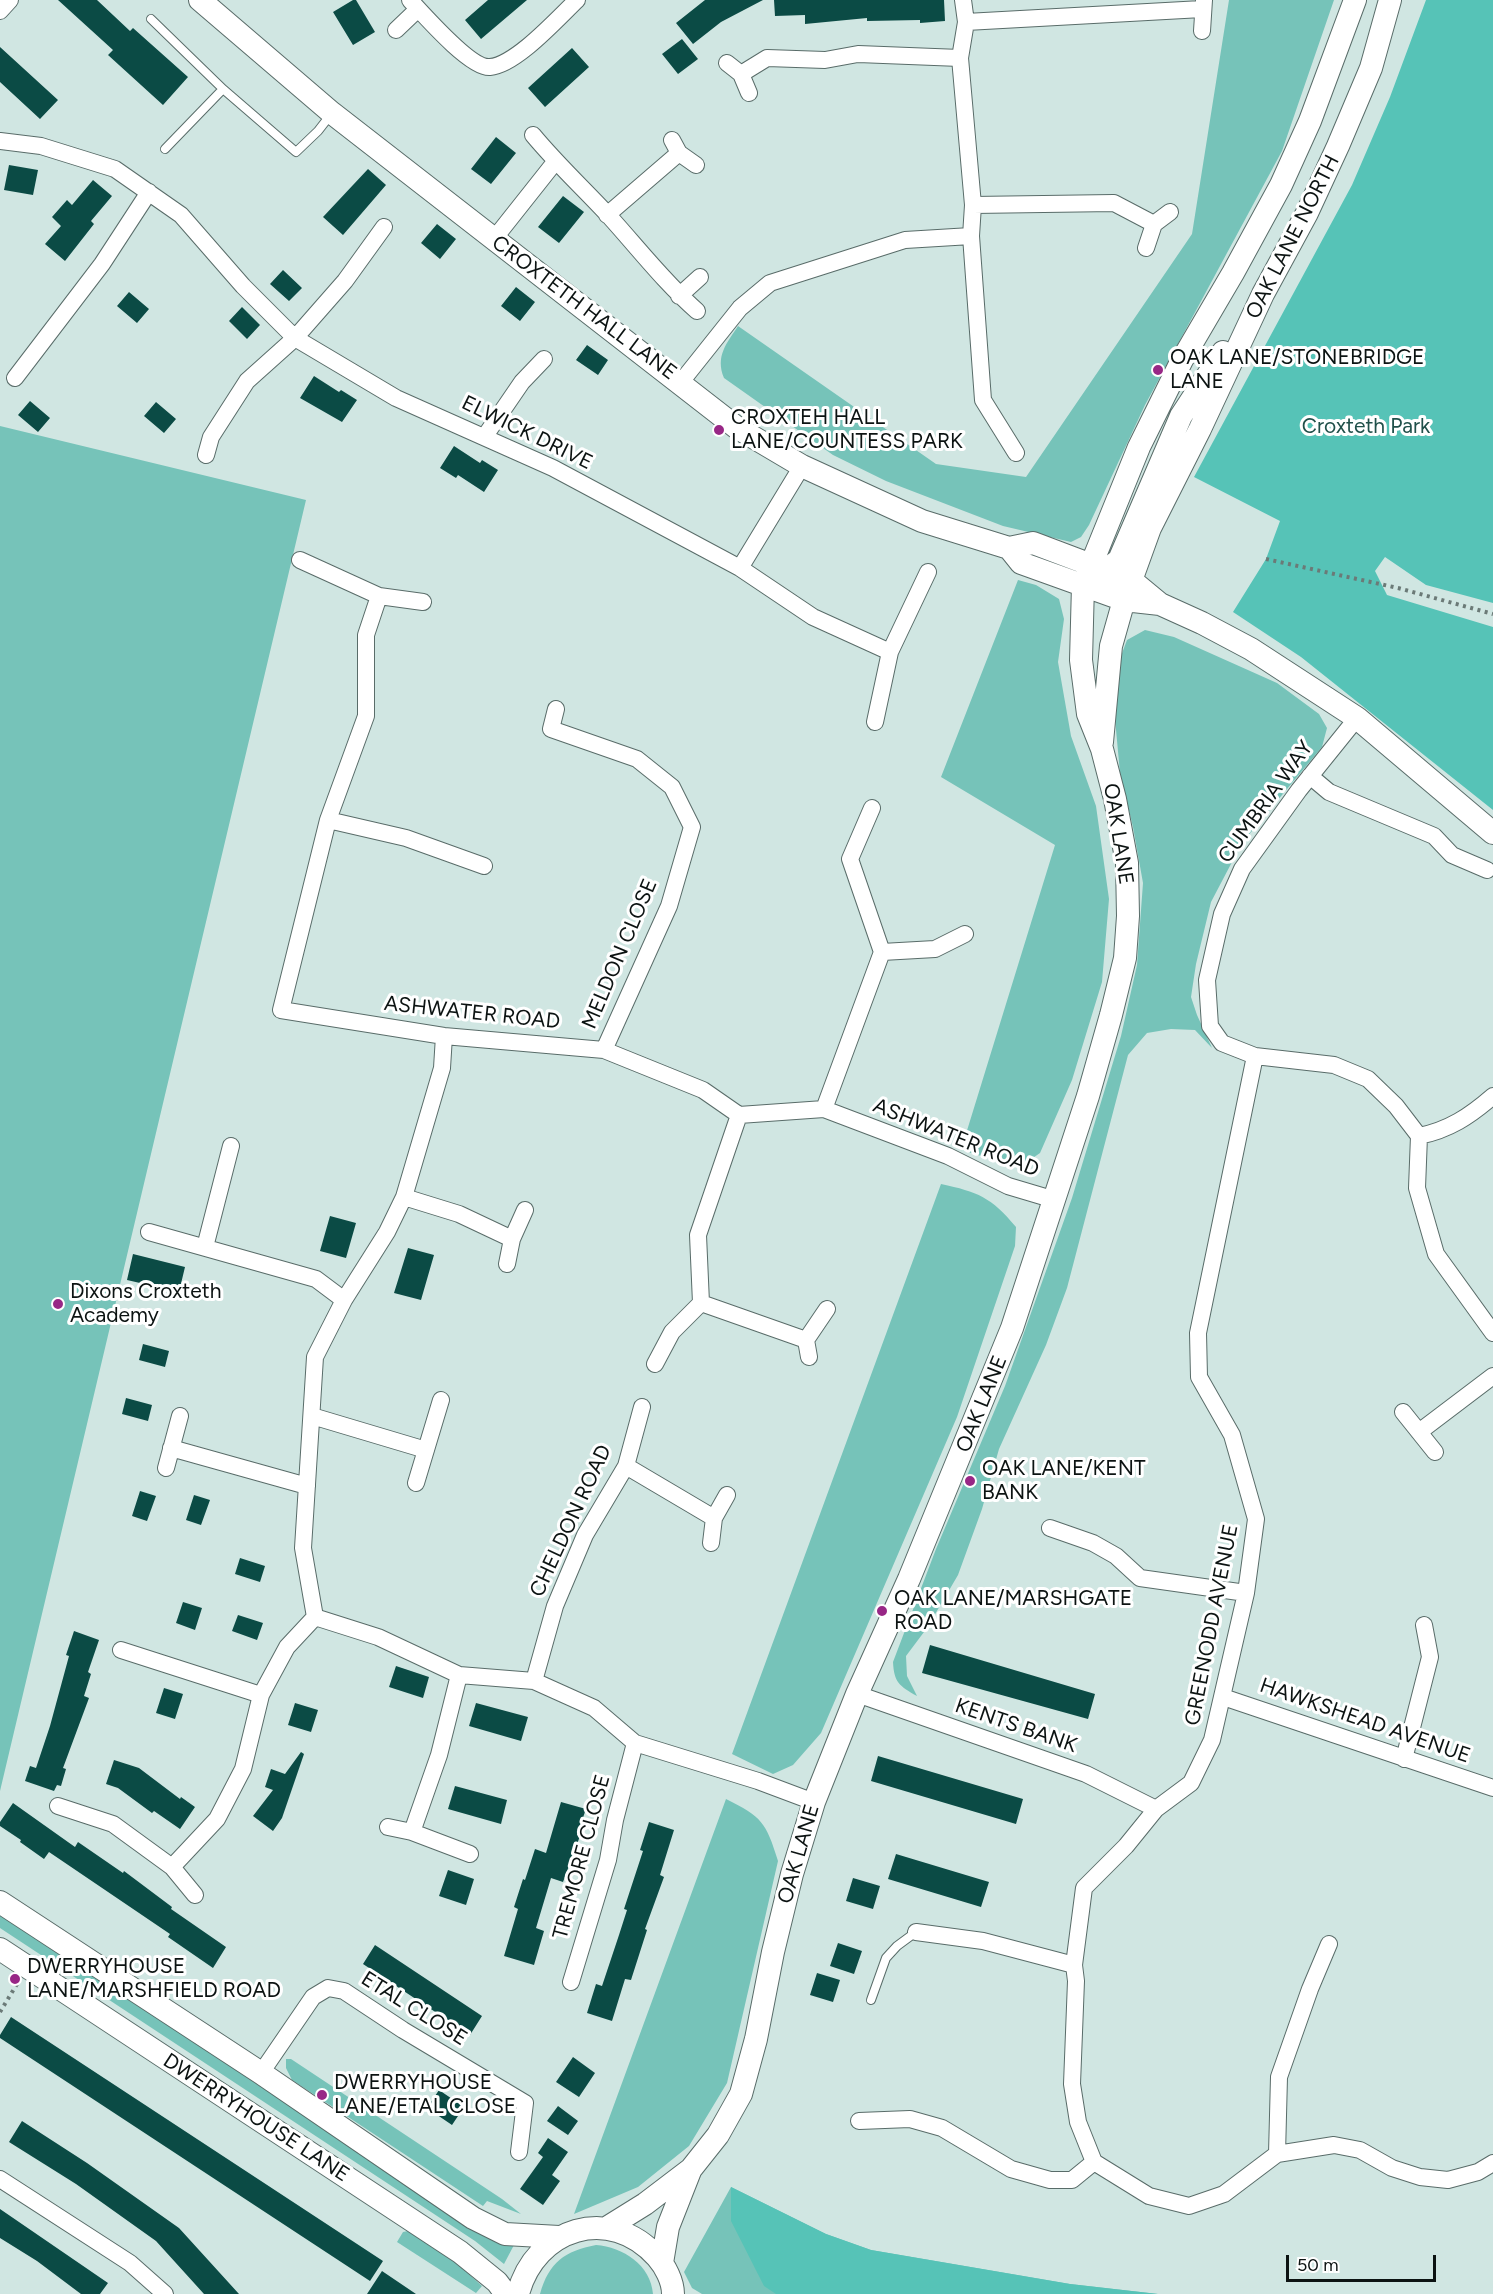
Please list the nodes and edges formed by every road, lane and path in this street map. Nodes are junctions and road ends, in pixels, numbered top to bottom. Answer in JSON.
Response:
{"nodes":[{"id":1,"x":10,"y":0,"type":"edge"},
{"id":2,"x":200,"y":0,"type":"edge"},
{"id":3,"x":577,"y":0,"type":"edge"},
{"id":4,"x":963,"y":0,"type":"edge"},
{"id":5,"x":1355,"y":0,"type":"edge"},
{"id":6,"x":1390,"y":0,"type":"edge"},
{"id":7,"x":414,"y":4,"type":"edge"},
{"id":8,"x":1203,"y":4,"type":"edge"},
{"id":9,"x":0,"y":11,"type":"edge"},
{"id":10,"x":151,"y":19,"type":"dead end"},
{"id":11,"x":966,"y":22,"type":"junction"},
{"id":12,"x":396,"y":30,"type":"dead end"},
{"id":13,"x":1202,"y":32,"type":"dead end"},
{"id":14,"x":960,"y":58,"type":"junction"},
{"id":15,"x":727,"y":63,"type":"dead end"},
{"id":16,"x":741,"y":74,"type":"junction"},
{"id":17,"x":223,"y":88,"type":"junction"},
{"id":18,"x":749,"y":93,"type":"dead end"},
{"id":19,"x":332,"y":113,"type":"junction"},
{"id":20,"x":533,"y":135,"type":"dead end"},
{"id":21,"x":0,"y":141,"type":"edge"},
{"id":22,"x":165,"y":149,"type":"dead end"},
{"id":23,"x":555,"y":162,"type":"junction"},
{"id":24,"x":696,"y":165,"type":"dead end"},
{"id":25,"x":149,"y":192,"type":"junction"},
{"id":26,"x":973,"y":206,"type":"junction"},
{"id":27,"x":1170,"y":212,"type":"dead end"},
{"id":28,"x":608,"y":215,"type":"junction"},
{"id":29,"x":1154,"y":224,"type":"junction"},
{"id":30,"x":384,"y":226,"type":"dead end"},
{"id":31,"x":971,"y":236,"type":"junction"},
{"id":32,"x":494,"y":239,"type":"junction"},
{"id":33,"x":1146,"y":248,"type":"dead end"},
{"id":34,"x":700,"y":277,"type":"dead end"},
{"id":35,"x":1263,"y":294,"type":"junction"},
{"id":36,"x":680,"y":296,"type":"junction"},
{"id":37,"x":697,"y":311,"type":"dead end"},
{"id":38,"x":295,"y":338,"type":"junction"},
{"id":39,"x":544,"y":359,"type":"dead end"},
{"id":40,"x":15,"y":378,"type":"dead end"},
{"id":41,"x":681,"y":382,"type":"junction"},
{"id":42,"x":484,"y":435,"type":"junction"},
{"id":43,"x":1016,"y":453,"type":"dead end"},
{"id":44,"x":206,"y":455,"type":"dead end"},
{"id":45,"x":802,"y":466,"type":"junction"},
{"id":46,"x":1266,"y":559,"type":"dead end"},
{"id":47,"x":300,"y":560,"type":"dead end"},
{"id":48,"x":740,"y":568,"type":"junction"},
{"id":49,"x":928,"y":572,"type":"dead end"},
{"id":50,"x":1094,"y":574,"type":"junction"},
{"id":51,"x":1127,"y":590,"type":"junction"},
{"id":52,"x":379,"y":596,"type":"junction"},
{"id":53,"x":423,"y":602,"type":"dead end"},
{"id":54,"x":1493,"y":614,"type":"edge"},
{"id":55,"x":890,"y":652,"type":"junction"},
{"id":56,"x":556,"y":709,"type":"dead end"},
{"id":57,"x":1357,"y":718,"type":"junction"},
{"id":58,"x":874,"y":722,"type":"dead end"},
{"id":59,"x":1102,"y":749,"type":"junction"},
{"id":60,"x":1310,"y":777,"type":"junction"},
{"id":61,"x":872,"y":808,"type":"dead end"},
{"id":62,"x":328,"y":820,"type":"junction"},
{"id":63,"x":1493,"y":833,"type":"edge"},
{"id":64,"x":484,"y":866,"type":"dead end"},
{"id":65,"x":1487,"y":870,"type":"dead end"},
{"id":66,"x":965,"y":934,"type":"dead end"},
{"id":67,"x":882,"y":952,"type":"junction"},
{"id":68,"x":444,"y":1036,"type":"junction"},
{"id":69,"x":604,"y":1050,"type":"junction"},
{"id":70,"x":1255,"y":1056,"type":"junction"},
{"id":71,"x":1493,"y":1096,"type":"edge"},
{"id":72,"x":824,"y":1109,"type":"junction"},
{"id":73,"x":739,"y":1114,"type":"junction"},
{"id":74,"x":1419,"y":1136,"type":"junction"},
{"id":75,"x":231,"y":1146,"type":"dead end"},
{"id":76,"x":404,"y":1197,"type":"junction"},
{"id":77,"x":1055,"y":1200,"type":"junction"},
{"id":78,"x":525,"y":1210,"type":"dead end"},
{"id":79,"x":149,"y":1232,"type":"dead end"},
{"id":80,"x":512,"y":1239,"type":"junction"},
{"id":81,"x":205,"y":1247,"type":"junction"},
{"id":82,"x":507,"y":1264,"type":"dead end"},
{"id":83,"x":344,"y":1300,"type":"junction"},
{"id":84,"x":700,"y":1302,"type":"junction"},
{"id":85,"x":827,"y":1309,"type":"dead end"},
{"id":86,"x":1493,"y":1333,"type":"edge"},
{"id":87,"x":806,"y":1340,"type":"junction"},
{"id":88,"x":809,"y":1357,"type":"dead end"},
{"id":89,"x":655,"y":1364,"type":"dead end"},
{"id":90,"x":1493,"y":1376,"type":"edge"},
{"id":91,"x":441,"y":1400,"type":"dead end"},
{"id":92,"x":642,"y":1407,"type":"dead end"},
{"id":93,"x":1403,"y":1412,"type":"dead end"},
{"id":94,"x":180,"y":1416,"type":"dead end"},
{"id":95,"x":312,"y":1416,"type":"junction"},
{"id":96,"x":1419,"y":1432,"type":"junction"},
{"id":97,"x":171,"y":1448,"type":"junction"},
{"id":98,"x":426,"y":1450,"type":"junction"},
{"id":99,"x":1434,"y":1452,"type":"dead end"},
{"id":100,"x":626,"y":1466,"type":"junction"},
{"id":101,"x":166,"y":1468,"type":"dead end"},
{"id":102,"x":416,"y":1483,"type":"dead end"},
{"id":103,"x":308,"y":1486,"type":"junction"},
{"id":104,"x":727,"y":1495,"type":"dead end"},
{"id":105,"x":714,"y":1518,"type":"junction"},
{"id":106,"x":1050,"y":1528,"type":"dead end"},
{"id":107,"x":711,"y":1543,"type":"dead end"},
{"id":108,"x":1246,"y":1593,"type":"junction"},
{"id":109,"x":315,"y":1617,"type":"junction"},
{"id":110,"x":1424,"y":1625,"type":"dead end"},
{"id":111,"x":120,"y":1650,"type":"dead end"},
{"id":112,"x":459,"y":1675,"type":"junction"},
{"id":113,"x":534,"y":1681,"type":"junction"},
{"id":114,"x":857,"y":1694,"type":"junction"},
{"id":115,"x":261,"y":1695,"type":"junction"},
{"id":116,"x":1223,"y":1697,"type":"junction"},
{"id":117,"x":635,"y":1743,"type":"junction"},
{"id":118,"x":1404,"y":1759,"type":"junction"},
{"id":119,"x":1493,"y":1788,"type":"edge"},
{"id":120,"x":814,"y":1802,"type":"junction"},
{"id":121,"x":57,"y":1806,"type":"dead end"},
{"id":122,"x":1156,"y":1809,"type":"junction"},
{"id":123,"x":388,"y":1827,"type":"dead end"},
{"id":124,"x":411,"y":1832,"type":"junction"},
{"id":125,"x":470,"y":1854,"type":"dead end"},
{"id":126,"x":172,"y":1867,"type":"junction"},
{"id":127,"x":195,"y":1894,"type":"dead end"},
{"id":128,"x":0,"y":1902,"type":"edge"},
{"id":129,"x":916,"y":1932,"type":"joint"},
{"id":130,"x":1329,"y":1944,"type":"dead end"},
{"id":131,"x":0,"y":1949,"type":"edge"},
{"id":132,"x":1074,"y":1965,"type":"junction"},
{"id":133,"x":28,"y":1968,"type":"junction"},
{"id":134,"x":572,"y":1982,"type":"dead end"},
{"id":135,"x":871,"y":2000,"type":"dead end"},
{"id":136,"x":0,"y":2012,"type":"edge"},
{"id":137,"x":261,"y":2073,"type":"junction"},
{"id":138,"x":859,"y":2121,"type":"dead end"},
{"id":139,"x":519,"y":2152,"type":"dead end"},
{"id":140,"x":1277,"y":2154,"type":"junction"},
{"id":141,"x":1094,"y":2162,"type":"junction"},
{"id":142,"x":1493,"y":2163,"type":"edge"},
{"id":143,"x":691,"y":2169,"type":"junction"},
{"id":144,"x":0,"y":2179,"type":"edge"},
{"id":145,"x":608,"y":2227,"type":"junction"},
{"id":146,"x":559,"y":2237,"type":"junction"},
{"id":147,"x":662,"y":2263,"type":"junction"},
{"id":148,"x":165,"y":2294,"type":"edge"},
{"id":149,"x":506,"y":2294,"type":"edge"},
{"id":150,"x":518,"y":2294,"type":"edge"},
{"id":151,"x":673,"y":2294,"type":"edge"}],
"edges":[{"from":1,"to":9,"type":"street"},
{"from":2,"to":19,"type":"street","name":"CROXTETH HALL LANE"},
{"from":3,"to":7,"type":"street"},
{"from":4,"to":11,"type":"street"},
{"from":5,"to":50,"type":"street","name":"OAK LANE NORTH"},
{"from":6,"to":35,"type":"street","name":"OAK LANE NORTH"},
{"from":7,"to":12,"type":"street"},
{"from":8,"to":11,"type":"street"},
{"from":8,"to":13,"type":"street"},
{"from":10,"to":17,"type":"lane"},
{"from":11,"to":14,"type":"street"},
{"from":14,"to":16,"type":"street"},
{"from":14,"to":26,"type":"street"},
{"from":15,"to":16,"type":"street"},
{"from":16,"to":18,"type":"street"},
{"from":17,"to":19,"type":"lane"},
{"from":17,"to":22,"type":"lane"},
{"from":19,"to":32,"type":"street","name":"CROXTETH HALL LANE"},
{"from":20,"to":23,"type":"street"},
{"from":21,"to":25,"type":"street","name":"ELWICK DRIVE"},
{"from":23,"to":28,"type":"street"},
{"from":23,"to":32,"type":"street"},
{"from":24,"to":28,"type":"street"},
{"from":25,"to":38,"type":"street","name":"ELWICK DRIVE"},
{"from":25,"to":40,"type":"street"},
{"from":26,"to":29,"type":"street"},
{"from":26,"to":31,"type":"street"},
{"from":27,"to":29,"type":"street"},
{"from":28,"to":36,"type":"street"},
{"from":29,"to":33,"type":"street"},
{"from":30,"to":38,"type":"street"},
{"from":31,"to":41,"type":"street"},
{"from":31,"to":43,"type":"street"},
{"from":32,"to":41,"type":"street","name":"CROXTETH HALL LANE"},
{"from":34,"to":36,"type":"street"},
{"from":35,"to":50,"type":"street"},
{"from":35,"to":51,"type":"street","name":"OAK LANE NORTH"},
{"from":36,"to":37,"type":"street"},
{"from":38,"to":42,"type":"street","name":"ELWICK DRIVE"},
{"from":38,"to":44,"type":"street"},
{"from":39,"to":42,"type":"street"},
{"from":41,"to":45,"type":"street","name":"CROXTETH HALL LANE"},
{"from":42,"to":48,"type":"street","name":"ELWICK DRIVE"},
{"from":45,"to":48,"type":"street"},
{"from":45,"to":50,"type":"street","name":"CROXTETH HALL LANE"},
{"from":46,"to":54,"type":"path"},
{"from":47,"to":52,"type":"street"},
{"from":48,"to":55,"type":"street","name":"ELWICK DRIVE"},
{"from":49,"to":55,"type":"street"},
{"from":50,"to":51,"type":"street","name":"CROXTETH HALL LANE"},
{"from":50,"to":59,"type":"street","name":"OAK LANE"},
{"from":51,"to":57,"type":"street","name":"CROXTETH HALL LANE"},
{"from":51,"to":59,"type":"street","name":"OAK LANE"},
{"from":52,"to":53,"type":"street"},
{"from":52,"to":62,"type":"street","name":"ASHWATER ROAD"},
{"from":55,"to":58,"type":"street"},
{"from":56,"to":69,"type":"street","name":"MELDON CLOSE"},
{"from":57,"to":60,"type":"street","name":"CUMBRIA WAY"},
{"from":57,"to":63,"type":"street","name":"CROXTETH HALL LANE"},
{"from":59,"to":77,"type":"street","name":"OAK LANE"},
{"from":60,"to":65,"type":"street"},
{"from":60,"to":70,"type":"street","name":"CUMBRIA WAY"},
{"from":61,"to":67,"type":"street"},
{"from":62,"to":64,"type":"street"},
{"from":62,"to":68,"type":"street","name":"ASHWATER ROAD"},
{"from":66,"to":67,"type":"street"},
{"from":67,"to":72,"type":"street"},
{"from":68,"to":69,"type":"street","name":"ASHWATER ROAD"},
{"from":68,"to":76,"type":"street"},
{"from":69,"to":73,"type":"street","name":"ASHWATER ROAD"},
{"from":70,"to":74,"type":"street","name":"CUMBRIA WAY"},
{"from":70,"to":108,"type":"street","name":"GREENODD AVENUE"},
{"from":71,"to":74,"type":"street"},
{"from":72,"to":73,"type":"street","name":"ASHWATER ROAD"},
{"from":72,"to":77,"type":"street","name":"ASHWATER ROAD"},
{"from":73,"to":84,"type":"street"},
{"from":74,"to":86,"type":"street"},
{"from":75,"to":81,"type":"street"},
{"from":76,"to":80,"type":"street"},
{"from":76,"to":83,"type":"street"},
{"from":77,"to":114,"type":"street","name":"OAK LANE"},
{"from":78,"to":80,"type":"street"},
{"from":79,"to":81,"type":"street"},
{"from":80,"to":82,"type":"street"},
{"from":81,"to":83,"type":"street"},
{"from":83,"to":95,"type":"street"},
{"from":84,"to":87,"type":"street"},
{"from":84,"to":89,"type":"street"},
{"from":85,"to":87,"type":"street"},
{"from":87,"to":88,"type":"street"},
{"from":90,"to":96,"type":"street"},
{"from":91,"to":98,"type":"street"},
{"from":92,"to":100,"type":"street","name":"CHELDON ROAD"},
{"from":93,"to":96,"type":"street"},
{"from":94,"to":97,"type":"street"},
{"from":95,"to":98,"type":"street"},
{"from":95,"to":103,"type":"street"},
{"from":96,"to":99,"type":"street"},
{"from":97,"to":101,"type":"street"},
{"from":97,"to":103,"type":"street"},
{"from":98,"to":102,"type":"street"},
{"from":100,"to":105,"type":"street"},
{"from":100,"to":113,"type":"street","name":"CHELDON ROAD"},
{"from":103,"to":109,"type":"street"},
{"from":104,"to":105,"type":"street"},
{"from":105,"to":107,"type":"street"},
{"from":106,"to":108,"type":"street"},
{"from":108,"to":116,"type":"street","name":"GREENODD AVENUE"},
{"from":109,"to":112,"type":"street"},
{"from":109,"to":115,"type":"street"},
{"from":110,"to":118,"type":"street"},
{"from":111,"to":115,"type":"street"},
{"from":112,"to":113,"type":"street"},
{"from":112,"to":124,"type":"street"},
{"from":113,"to":117,"type":"street"},
{"from":114,"to":120,"type":"street","name":"OAK LANE"},
{"from":114,"to":122,"type":"street","name":"KENTS BANK"},
{"from":115,"to":126,"type":"street"},
{"from":116,"to":118,"type":"street","name":"HAWKSHEAD AVENUE"},
{"from":116,"to":122,"type":"street","name":"GREENODD AVENUE"},
{"from":117,"to":120,"type":"street"},
{"from":117,"to":134,"type":"street","name":"TREMORE CLOSE"},
{"from":118,"to":119,"type":"street","name":"HAWKSHEAD AVENUE"},
{"from":120,"to":143,"type":"street","name":"OAK LANE"},
{"from":121,"to":126,"type":"street"},
{"from":122,"to":132,"type":"street","name":"GREENODD AVENUE"},
{"from":123,"to":124,"type":"street"},
{"from":124,"to":125,"type":"street"},
{"from":126,"to":127,"type":"street"},
{"from":128,"to":137,"type":"street","name":"DWERRYHOUSE LANE"},
{"from":129,"to":132,"type":"street"},
{"from":129,"to":135,"type":"lane"},
{"from":130,"to":140,"type":"street"},
{"from":131,"to":133,"type":"street","name":"DWERRYHOUSE LANE"},
{"from":132,"to":141,"type":"street","name":"GREENODD AVENUE"},
{"from":133,"to":136,"type":"path"},
{"from":133,"to":149,"type":"street","name":"DWERRYHOUSE LANE"},
{"from":137,"to":139,"type":"street","name":"ETAL CLOSE"},
{"from":137,"to":146,"type":"street","name":"DWERRYHOUSE LANE"},
{"from":138,"to":141,"type":"street"},
{"from":140,"to":141,"type":"street"},
{"from":140,"to":142,"type":"street"},
{"from":143,"to":145,"type":"street","name":"OAK LANE"},
{"from":143,"to":147,"type":"street","name":"OAK LANE"},
{"from":144,"to":148,"type":"street"},
{"from":145,"to":146,"type":"street"},
{"from":145,"to":147,"type":"street"},
{"from":146,"to":150,"type":"street"},
{"from":147,"to":151,"type":"street"}]}
